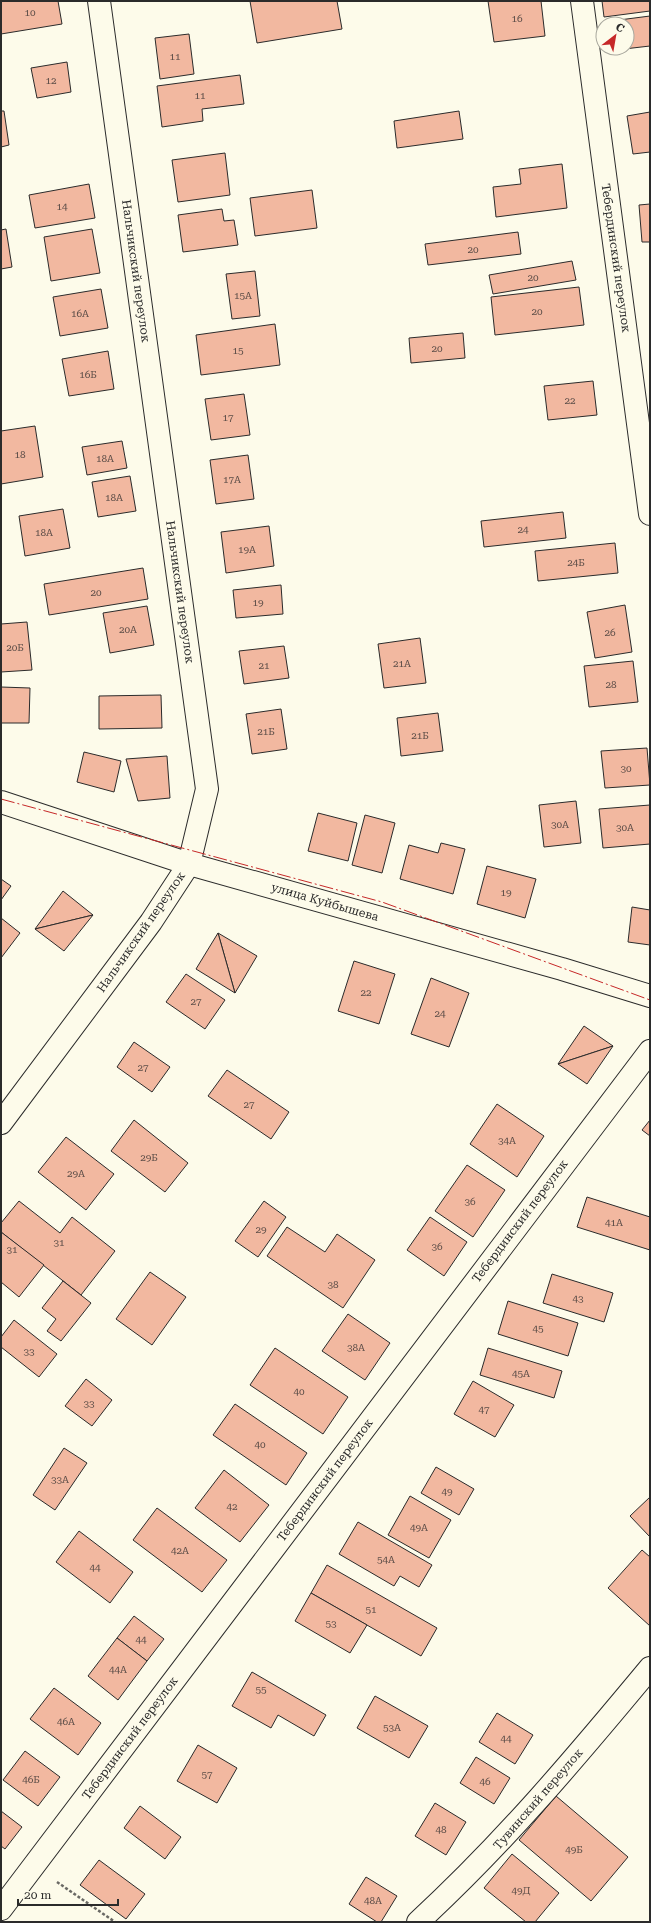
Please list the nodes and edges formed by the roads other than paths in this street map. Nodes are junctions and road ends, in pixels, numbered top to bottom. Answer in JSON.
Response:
{"nodes":[{"id":1,"x":99,"y":1,"type":"edge"},
{"id":2,"x":582,"y":1,"type":"edge"},
{"id":3,"x":650,"y":514,"type":"edge"},
{"id":4,"x":1,"y":802,"type":"edge"},
{"id":5,"x":189,"y":864,"type":"junction"},
{"id":6,"x":650,"y":996,"type":"edge"},
{"id":7,"x":650,"y":1051,"type":"edge"},
{"id":8,"x":1,"y":1123,"type":"edge"},
{"id":9,"x":650,"y":1668,"type":"edge"},
{"id":10,"x":1,"y":1909,"type":"edge"},
{"id":11,"x":418,"y":1922,"type":"edge"}],
"edges":[{"from":1,"to":5,"type":"street","name":"Нальчикский переулок"},
{"from":2,"to":3,"type":"street","name":"Тебердинский переулок"},
{"from":4,"to":5,"type":"street","name":"улица Куйбышева"},
{"from":5,"to":6,"type":"street","name":"улица Куйбышева"},
{"from":5,"to":8,"type":"street","name":"Нальчикский переулок"},
{"from":7,"to":10,"type":"street","name":"Тебердинский переулок"},
{"from":9,"to":11,"type":"street","name":"Тувинский переулок"}]}
